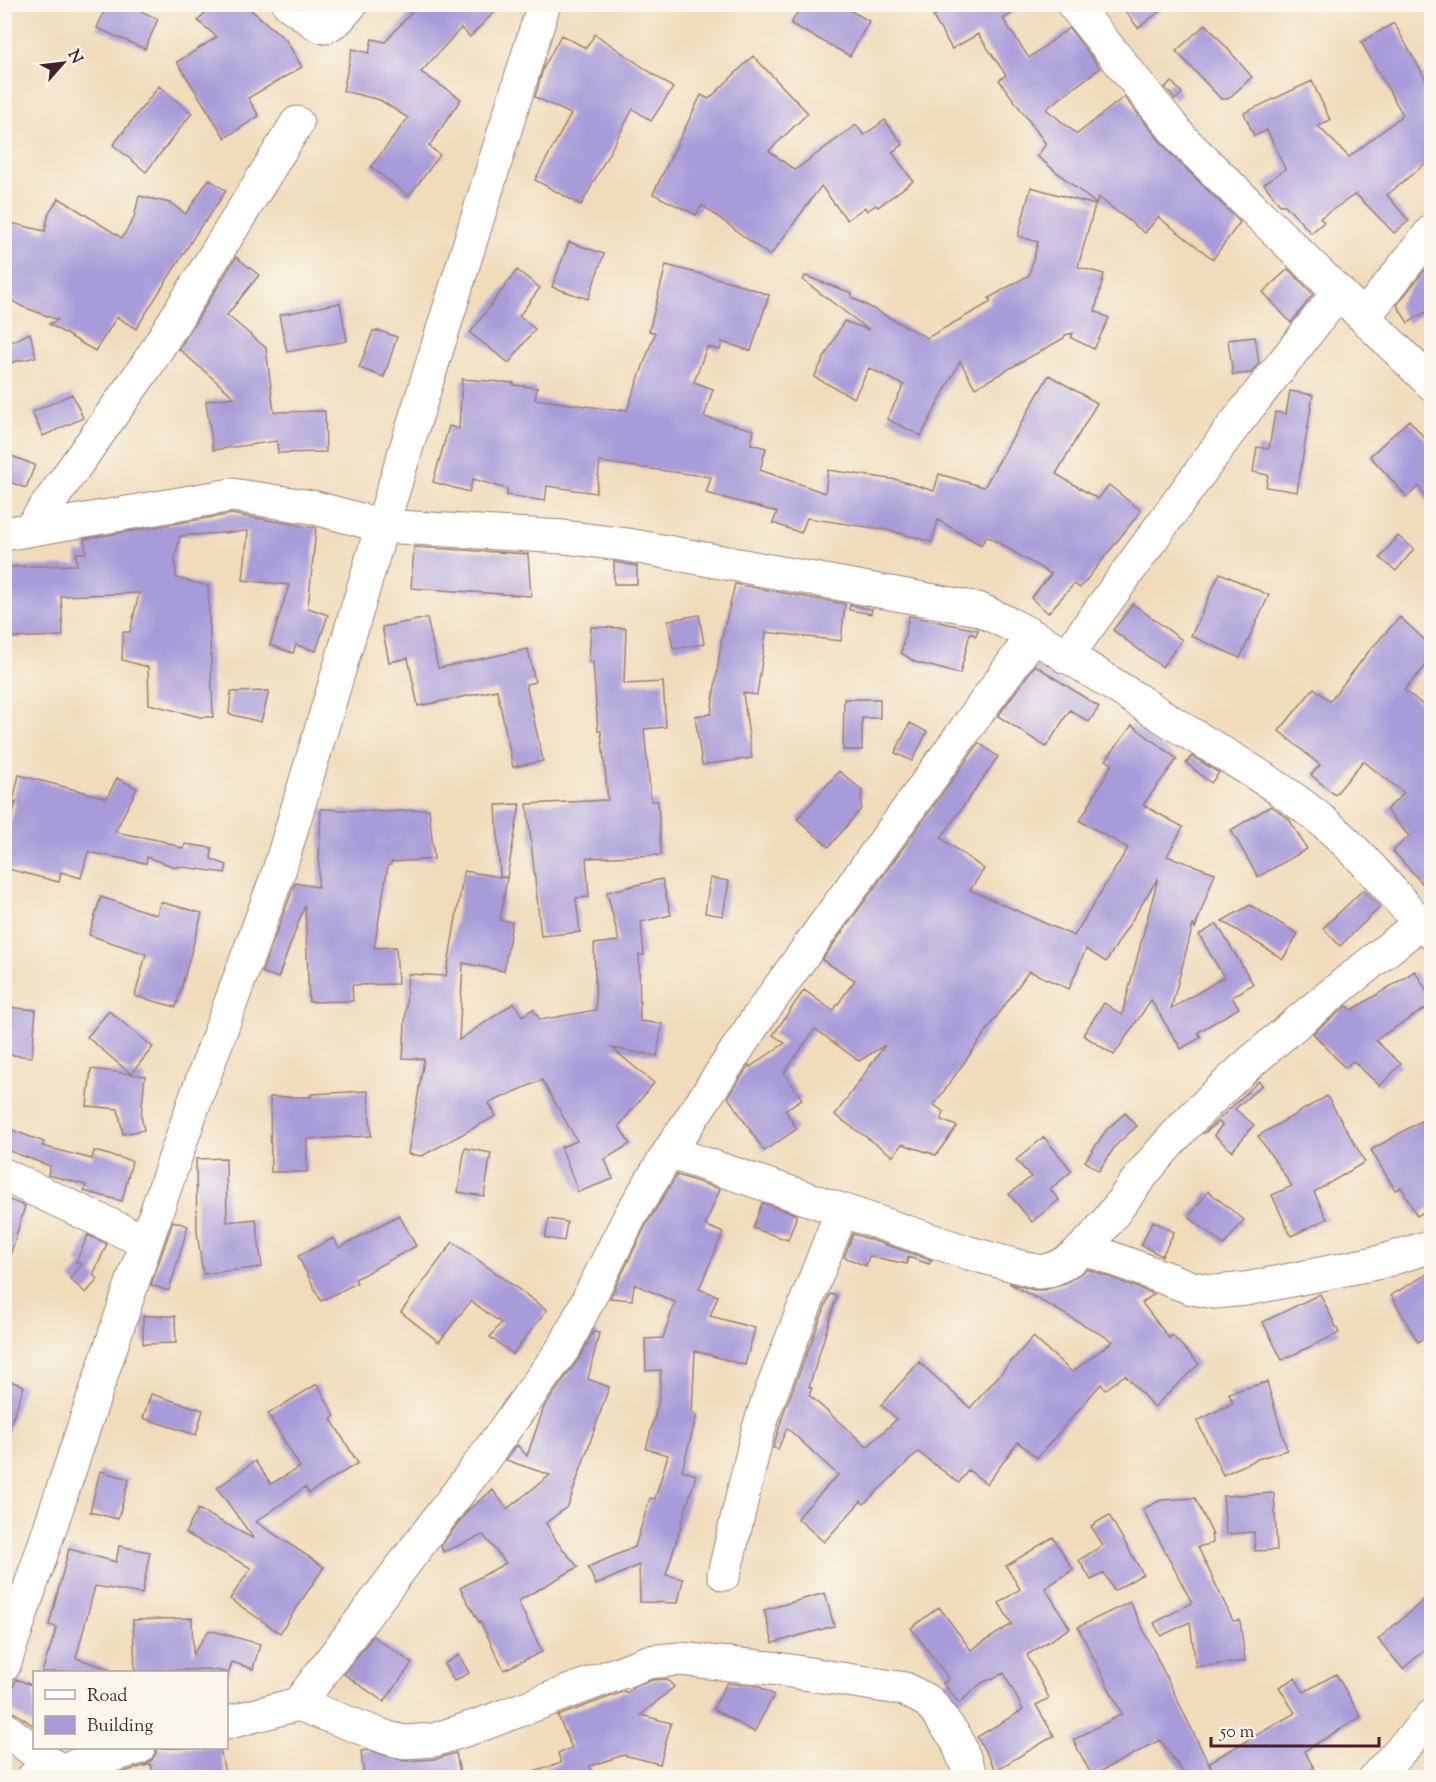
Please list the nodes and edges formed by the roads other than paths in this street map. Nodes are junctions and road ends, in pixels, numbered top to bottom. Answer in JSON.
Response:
{"nodes":[{"id":1,"x":289,"y":4,"type":"edge"},
{"id":2,"x":351,"y":4,"type":"edge"},
{"id":3,"x":544,"y":4,"type":"edge"},
{"id":4,"x":1073,"y":4,"type":"edge"},
{"id":5,"x":297,"y":123,"type":"dead end"},
{"id":6,"x":1431,"y":231,"type":"edge"},
{"id":7,"x":1339,"y":292,"type":"junction"},
{"id":8,"x":1364,"y":317,"type":"junction"},
{"id":9,"x":1431,"y":384,"type":"edge"},
{"id":10,"x":382,"y":526,"type":"junction"},
{"id":11,"x":18,"y":531,"type":"edge"},
{"id":12,"x":1032,"y":637,"type":"junction"},
{"id":13,"x":1066,"y":657,"type":"junction"},
{"id":14,"x":1426,"y":928,"type":"edge"},
{"id":15,"x":669,"y":1152,"type":"junction"},
{"id":16,"x":4,"y":1175,"type":"edge"},
{"id":17,"x":842,"y":1210,"type":"junction"},
{"id":18,"x":146,"y":1242,"type":"junction"},
{"id":19,"x":1431,"y":1246,"type":"edge"},
{"id":20,"x":1084,"y":1248,"type":"junction"},
{"id":21,"x":724,"y":1574,"type":"dead end"},
{"id":22,"x":4,"y":1665,"type":"edge"},
{"id":23,"x":298,"y":1704,"type":"junction"},
{"id":24,"x":1431,"y":1716,"type":"edge"},
{"id":25,"x":228,"y":1722,"type":"edge"},
{"id":26,"x":4,"y":1728,"type":"edge"},
{"id":27,"x":135,"y":1749,"type":"edge"},
{"id":28,"x":57,"y":1773,"type":"edge"},
{"id":29,"x":972,"y":1778,"type":"edge"},
{"id":30,"x":1375,"y":1778,"type":"edge"}],
"edges":[{"from":1,"to":2,"type":"street"},
{"from":3,"to":10,"type":"street"},
{"from":4,"to":7,"type":"street"},
{"from":5,"to":11,"type":"street"},
{"from":6,"to":8,"type":"street"},
{"from":7,"to":8,"type":"street"},
{"from":7,"to":13,"type":"street"},
{"from":8,"to":9,"type":"street"},
{"from":10,"to":11,"type":"street"},
{"from":10,"to":12,"type":"street"},
{"from":10,"to":18,"type":"street"},
{"from":12,"to":13,"type":"street"},
{"from":12,"to":15,"type":"street"},
{"from":13,"to":14,"type":"street"},
{"from":14,"to":20,"type":"street"},
{"from":15,"to":17,"type":"street"},
{"from":15,"to":23,"type":"street"},
{"from":16,"to":18,"type":"street"},
{"from":17,"to":20,"type":"street"},
{"from":17,"to":21,"type":"street"},
{"from":18,"to":22,"type":"street"},
{"from":19,"to":20,"type":"street"},
{"from":23,"to":25,"type":"street"},
{"from":23,"to":29,"type":"street"},
{"from":24,"to":30,"type":"street"},
{"from":26,"to":28,"type":"street"},
{"from":27,"to":28,"type":"street"}]}
